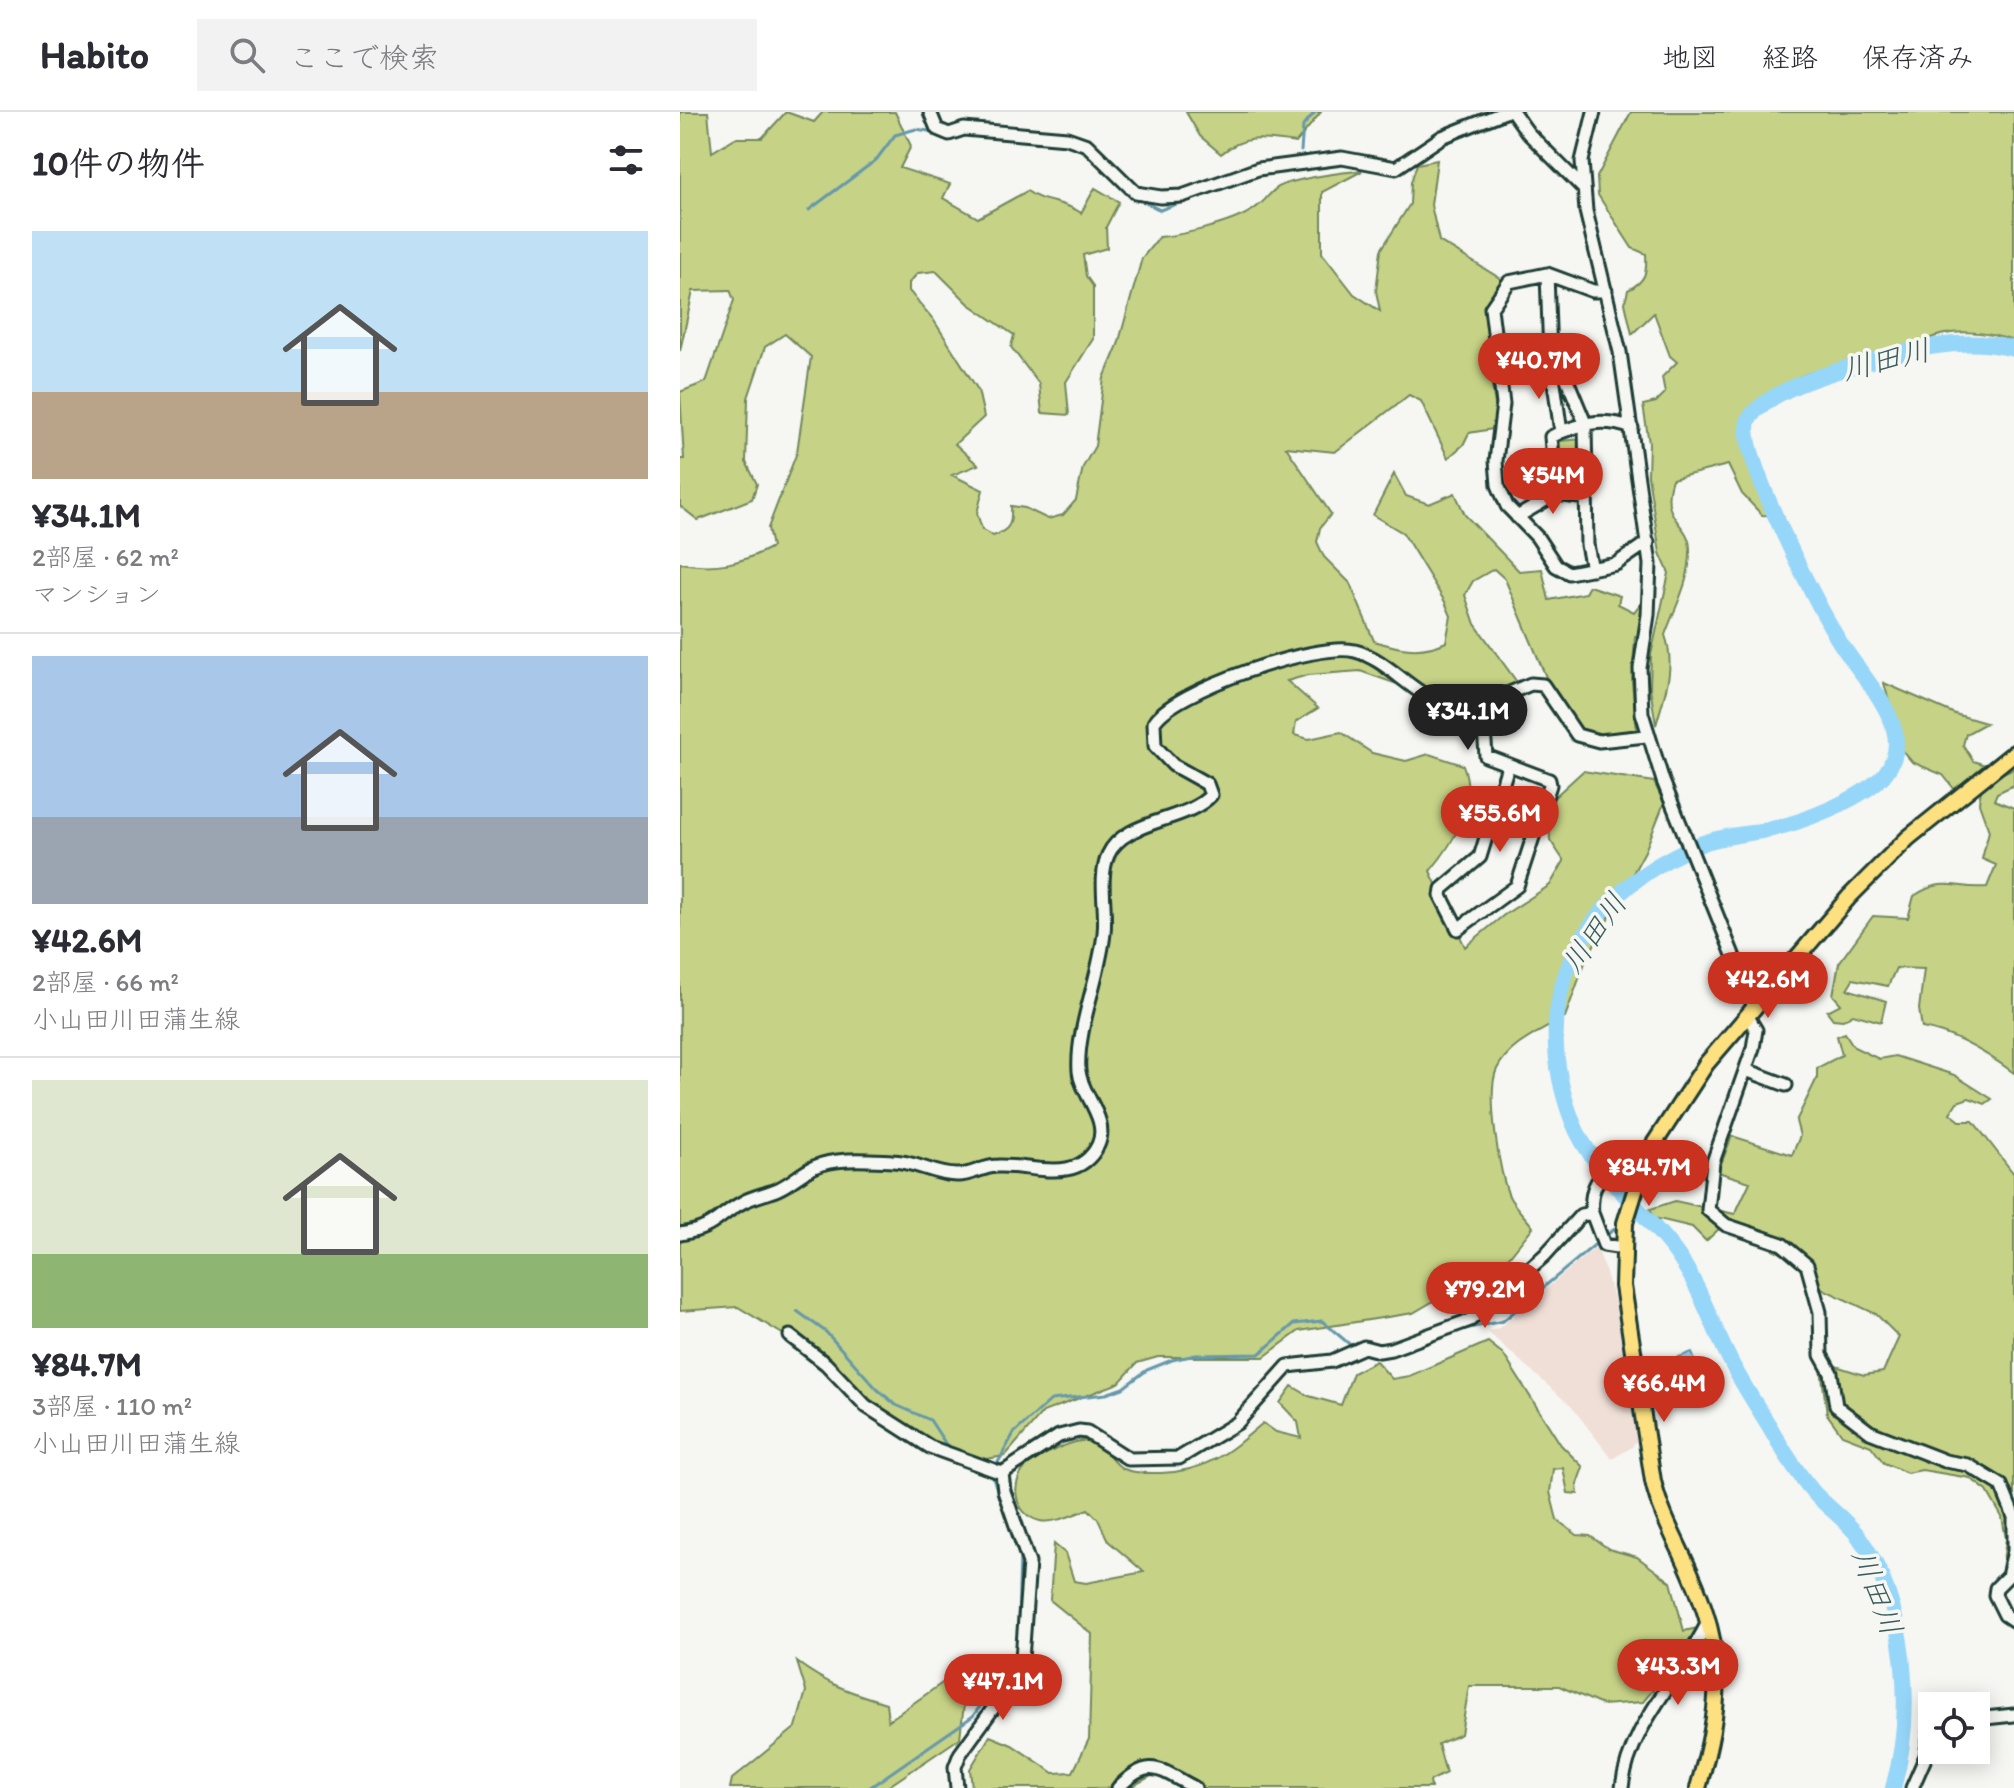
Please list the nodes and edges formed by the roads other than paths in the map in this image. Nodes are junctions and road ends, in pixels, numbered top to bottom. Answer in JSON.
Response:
{"nodes":[{"id":1,"x":930,"y":112,"type":"edge"},
{"id":2,"x":1505,"y":112,"type":"edge"},
{"id":3,"x":1513,"y":112,"type":"edge"},
{"id":4,"x":1594,"y":112,"type":"edge"},
{"id":5,"x":1583,"y":188,"type":"junction"},
{"id":6,"x":1547,"y":274,"type":"junction"},
{"id":7,"x":1606,"y":291,"type":"junction"},
{"id":8,"x":1549,"y":336,"type":"junction"},
{"id":9,"x":1585,"y":423,"type":"junction"},
{"id":10,"x":1632,"y":428,"type":"junction"},
{"id":11,"x":1561,"y":432,"type":"junction"},
{"id":12,"x":1556,"y":494,"type":"junction"},
{"id":13,"x":1586,"y":498,"type":"junction"},
{"id":14,"x":1517,"y":517,"type":"junction"},
{"id":15,"x":1648,"y":542,"type":"junction"},
{"id":16,"x":1592,"y":569,"type":"junction"},
{"id":17,"x":1482,"y":701,"type":"junction"},
{"id":18,"x":1646,"y":736,"type":"junction"},
{"id":19,"x":2014,"y":753,"type":"edge"},
{"id":20,"x":1508,"y":766,"type":"junction"},
{"id":21,"x":1750,"y":1011,"type":"junction"},
{"id":22,"x":1746,"y":1070,"type":"junction"},
{"id":23,"x":1777,"y":1086,"type":"dead end"},
{"id":24,"x":1646,"y":1156,"type":"junction"},
{"id":25,"x":1592,"y":1213,"type":"junction"},
{"id":26,"x":680,"y":1234,"type":"edge"},
{"id":27,"x":1623,"y":1248,"type":"junction"},
{"id":28,"x":790,"y":1336,"type":"dead end"},
{"id":29,"x":996,"y":1470,"type":"junction"},
{"id":30,"x":2014,"y":1551,"type":"edge"},
{"id":31,"x":1709,"y":1620,"type":"junction"},
{"id":32,"x":2014,"y":1621,"type":"edge"},
{"id":33,"x":2014,"y":1715,"type":"edge"},
{"id":34,"x":1990,"y":1718,"type":"edge"},
{"id":35,"x":1922,"y":1764,"type":"edge"},
{"id":36,"x":957,"y":1788,"type":"edge"},
{"id":37,"x":1118,"y":1788,"type":"edge"},
{"id":38,"x":1195,"y":1788,"type":"edge"},
{"id":39,"x":1622,"y":1788,"type":"edge"},
{"id":40,"x":1698,"y":1788,"type":"edge"},
{"id":41,"x":1912,"y":1788,"type":"edge"}],
"edges":[{"from":1,"to":2,"type":"street"},
{"from":3,"to":5,"type":"street"},
{"from":4,"to":5,"type":"street"},
{"from":5,"to":7,"type":"street"},
{"from":6,"to":7,"type":"street"},
{"from":6,"to":8,"type":"street"},
{"from":6,"to":14,"type":"street"},
{"from":7,"to":10,"type":"street"},
{"from":8,"to":9,"type":"street"},
{"from":8,"to":11,"type":"street"},
{"from":9,"to":10,"type":"street"},
{"from":9,"to":11,"type":"street"},
{"from":9,"to":13,"type":"street"},
{"from":10,"to":15,"type":"street"},
{"from":11,"to":12,"type":"street"},
{"from":12,"to":13,"type":"street"},
{"from":12,"to":14,"type":"street"},
{"from":13,"to":16,"type":"street"},
{"from":14,"to":16,"type":"street"},
{"from":15,"to":16,"type":"street"},
{"from":15,"to":18,"type":"street"},
{"from":17,"to":18,"type":"street"},
{"from":17,"to":20,"type":"street"},
{"from":17,"to":26,"type":"street"},
{"from":18,"to":21,"type":"street"},
{"from":19,"to":21,"type":"main road"},
{"from":20,"to":20,"type":"street"},
{"from":21,"to":22,"type":"street"},
{"from":21,"to":24,"type":"main road"},
{"from":22,"to":23,"type":"street"},
{"from":22,"to":30,"type":"street"},
{"from":24,"to":25,"type":"street"},
{"from":24,"to":27,"type":"main road"},
{"from":25,"to":27,"type":"street"},
{"from":25,"to":29,"type":"street"},
{"from":27,"to":31,"type":"main road"},
{"from":28,"to":29,"type":"street"},
{"from":29,"to":36,"type":"street"},
{"from":30,"to":32,"type":"street"},
{"from":31,"to":39,"type":"street"},
{"from":31,"to":40,"type":"main road"},
{"from":33,"to":34,"type":"street"},
{"from":35,"to":41,"type":"street"},
{"from":37,"to":38,"type":"street"}]}
